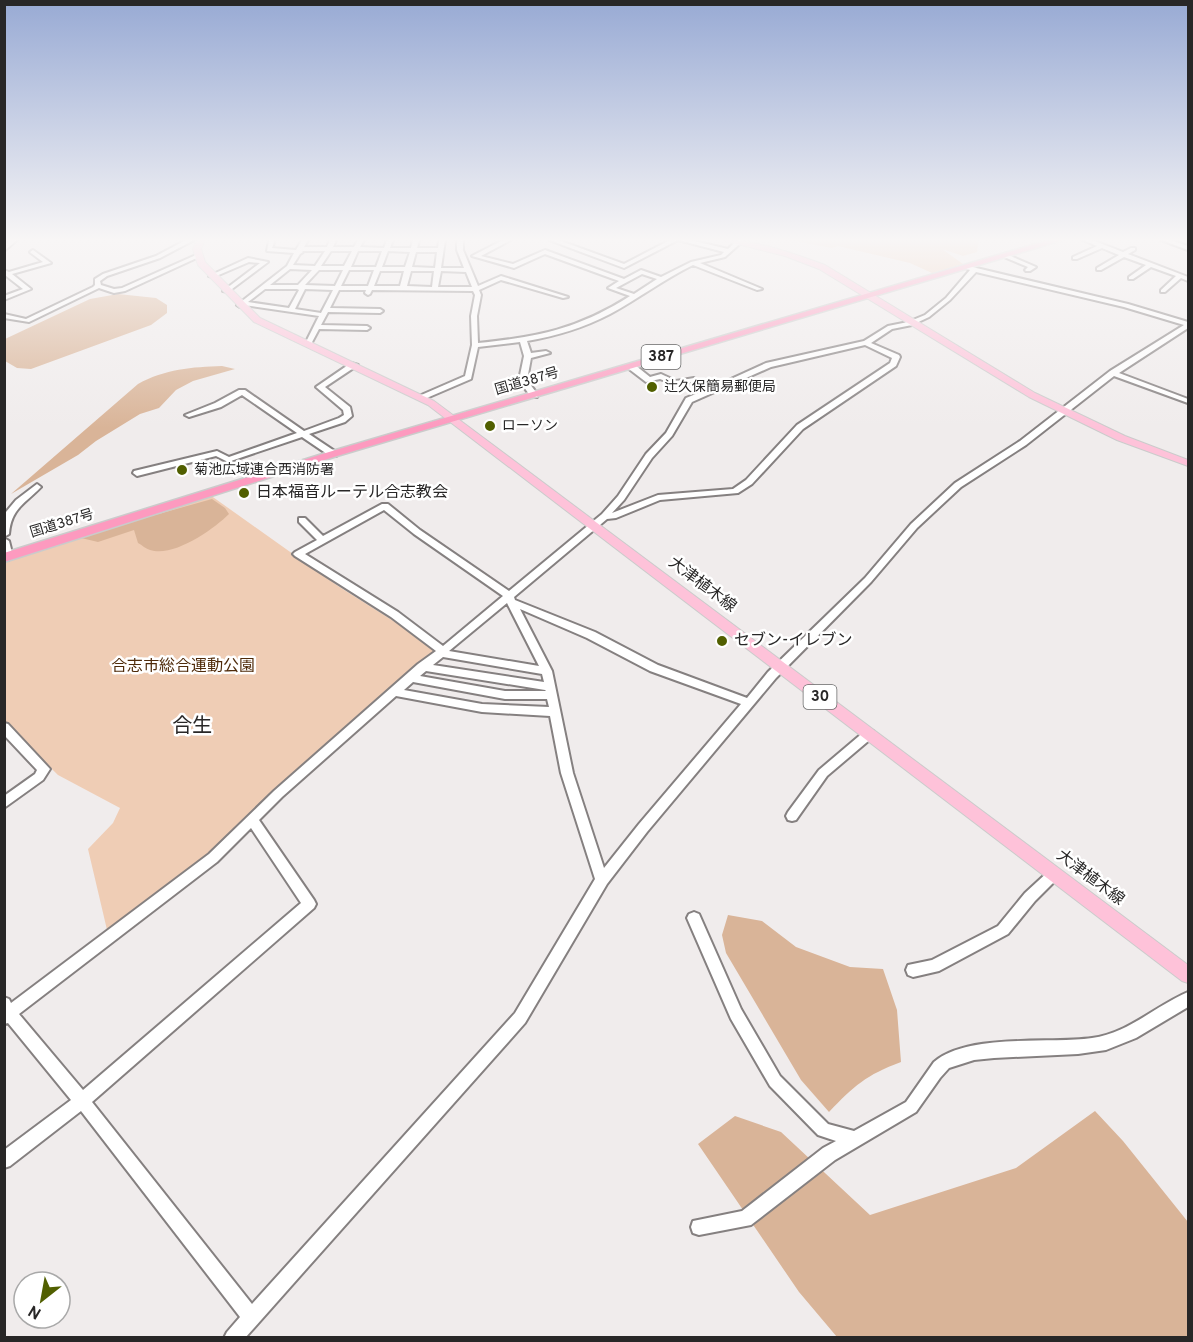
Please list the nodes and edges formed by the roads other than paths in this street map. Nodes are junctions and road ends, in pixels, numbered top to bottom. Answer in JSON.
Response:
{"nodes":[{"id":1,"x":65,"y":303,"type":"edge"},
{"id":2,"x":294,"y":303,"type":"edge"},
{"id":3,"x":329,"y":303,"type":"edge"},
{"id":4,"x":475,"y":303,"type":"edge"},
{"id":5,"x":623,"y":303,"type":"edge"},
{"id":6,"x":844,"y":303,"type":"edge"},
{"id":7,"x":882,"y":303,"type":"edge"},
{"id":8,"x":943,"y":303,"type":"edge"},
{"id":9,"x":1114,"y":303,"type":"edge"},
{"id":10,"x":242,"y":304,"type":"joint"},
{"id":11,"x":291,"y":310,"type":"junction"},
{"id":12,"x":380,"y":311,"type":"dead end"},
{"id":13,"x":325,"y":312,"type":"junction"},
{"id":14,"x":4,"y":316,"type":"edge"},
{"id":15,"x":913,"y":323,"type":"junction"},
{"id":16,"x":1188,"y":325,"type":"edge"},
{"id":17,"x":318,"y":327,"type":"junction"},
{"id":18,"x":367,"y":328,"type":"dead end"},
{"id":19,"x":1184,"y":332,"type":"edge"},
{"id":20,"x":524,"y":341,"type":"junction"},
{"id":21,"x":866,"y":343,"type":"junction"},
{"id":22,"x":308,"y":344,"type":"junction"},
{"id":23,"x":475,"y":345,"type":"junction"},
{"id":24,"x":546,"y":353,"type":"dead end"},
{"id":25,"x":528,"y":356,"type":"junction"},
{"id":26,"x":354,"y":365,"type":"junction"},
{"id":27,"x":632,"y":366,"type":"junction"},
{"id":28,"x":1113,"y":373,"type":"junction"},
{"id":29,"x":707,"y":391,"type":"junction"},
{"id":30,"x":534,"y":395,"type":"junction"},
{"id":31,"x":422,"y":398,"type":"junction"},
{"id":32,"x":1188,"y":402,"type":"edge"},
{"id":33,"x":1063,"y":411,"type":"junction"},
{"id":34,"x":189,"y":415,"type":"dead end"},
{"id":35,"x":453,"y":419,"type":"junction"},
{"id":36,"x":305,"y":434,"type":"junction"},
{"id":37,"x":333,"y":454,"type":"junction"},
{"id":38,"x":1188,"y":463,"type":"edge"},
{"id":39,"x":138,"y":473,"type":"dead end"},
{"id":40,"x":37,"y":487,"type":"dead end"},
{"id":41,"x":605,"y":516,"type":"junction"},
{"id":42,"x":304,"y":519,"type":"dead end"},
{"id":43,"x":594,"y":526,"type":"junction"},
{"id":44,"x":4,"y":534,"type":"edge"},
{"id":45,"x":325,"y":539,"type":"junction"},
{"id":46,"x":4,"y":541,"type":"edge"},
{"id":47,"x":6,"y":557,"type":"edge"},
{"id":48,"x":510,"y":598,"type":"junction"},
{"id":49,"x":442,"y":650,"type":"junction"},
{"id":50,"x":422,"y":667,"type":"junction"},
{"id":51,"x":780,"y":667,"type":"junction"},
{"id":52,"x":547,"y":671,"type":"junction"},
{"id":53,"x":410,"y":678,"type":"junction"},
{"id":54,"x":551,"y":691,"type":"junction"},
{"id":55,"x":394,"y":692,"type":"junction"},
{"id":56,"x":750,"y":703,"type":"junction"},
{"id":57,"x":555,"y":712,"type":"junction"},
{"id":58,"x":4,"y":727,"type":"edge"},
{"id":59,"x":868,"y":734,"type":"junction"},
{"id":60,"x":4,"y":803,"type":"edge"},
{"id":61,"x":792,"y":816,"type":"dead end"},
{"id":62,"x":252,"y":820,"type":"junction"},
{"id":63,"x":1054,"y":873,"type":"junction"},
{"id":64,"x":602,"y":880,"type":"junction"},
{"id":65,"x":694,"y":918,"type":"dead end"},
{"id":66,"x":913,"y":970,"type":"dead end"},
{"id":67,"x":1188,"y":975,"type":"edge"},
{"id":68,"x":1188,"y":999,"type":"edge"},
{"id":69,"x":6,"y":1012,"type":"edge"},
{"id":70,"x":82,"y":1101,"type":"junction"},
{"id":71,"x":854,"y":1139,"type":"junction"},
{"id":72,"x":4,"y":1160,"type":"edge"},
{"id":73,"x":699,"y":1227,"type":"dead end"},
{"id":74,"x":251,"y":1317,"type":"junction"},
{"id":75,"x":233,"y":1338,"type":"edge"}],
"edges":[{"from":1,"to":14,"type":"street"},
{"from":2,"to":11,"type":"street"},
{"from":3,"to":13,"type":"street"},
{"from":4,"to":23,"type":"street"},
{"from":5,"to":20,"type":"street"},
{"from":6,"to":27,"type":"highway","name":"国道387号","number":"387"},
{"from":7,"to":15,"type":"main road"},
{"from":8,"to":15,"type":"street"},
{"from":9,"to":16,"type":"street"},
{"from":10,"to":11,"type":"street"},
{"from":10,"to":22,"type":"main road","name":"大津植木線","number":"30"},
{"from":11,"to":13,"type":"street"},
{"from":12,"to":13,"type":"street"},
{"from":13,"to":17,"type":"street"},
{"from":15,"to":21,"type":"street"},
{"from":15,"to":33,"type":"main road"},
{"from":16,"to":19,"type":"street"},
{"from":17,"to":18,"type":"street"},
{"from":17,"to":22,"type":"street"},
{"from":19,"to":28,"type":"street"},
{"from":20,"to":23,"type":"street"},
{"from":20,"to":25,"type":"street"},
{"from":21,"to":29,"type":"street"},
{"from":21,"to":41,"type":"street"},
{"from":22,"to":26,"type":"main road","name":"大津植木線","number":"30"},
{"from":23,"to":31,"type":"street"},
{"from":24,"to":25,"type":"street"},
{"from":25,"to":30,"type":"street"},
{"from":26,"to":31,"type":"main road","name":"大津植木線","number":"30"},
{"from":26,"to":36,"type":"street"},
{"from":27,"to":29,"type":"street"},
{"from":27,"to":30,"type":"highway","name":"国道387号","number":"387"},
{"from":28,"to":32,"type":"street"},
{"from":28,"to":33,"type":"street"},
{"from":29,"to":41,"type":"street"},
{"from":30,"to":35,"type":"highway","name":"国道387号","number":"387"},
{"from":31,"to":35,"type":"main road","name":"大津植木線","number":"30"},
{"from":33,"to":38,"type":"main road"},
{"from":33,"to":51,"type":"street"},
{"from":34,"to":36,"type":"street"},
{"from":35,"to":37,"type":"highway","name":"国道387号","number":"387"},
{"from":35,"to":43,"type":"main road","name":"大津植木線","number":"30"},
{"from":36,"to":37,"type":"street"},
{"from":36,"to":39,"type":"street"},
{"from":37,"to":47,"type":"highway","name":"国道387号","number":"387"},
{"from":40,"to":44,"type":"street"},
{"from":41,"to":43,"type":"street"},
{"from":42,"to":45,"type":"street"},
{"from":43,"to":48,"type":"street"},
{"from":43,"to":51,"type":"main road","name":"大津植木線","number":"30"},
{"from":45,"to":48,"type":"street"},
{"from":45,"to":49,"type":"street"},
{"from":46,"to":47,"type":"street"},
{"from":48,"to":49,"type":"street"},
{"from":48,"to":52,"type":"street"},
{"from":48,"to":56,"type":"street"},
{"from":49,"to":50,"type":"street"},
{"from":49,"to":52,"type":"street"},
{"from":50,"to":53,"type":"street"},
{"from":50,"to":54,"type":"street"},
{"from":51,"to":56,"type":"street"},
{"from":51,"to":59,"type":"main road","name":"大津植木線","number":"30"},
{"from":52,"to":54,"type":"street"},
{"from":53,"to":54,"type":"street"},
{"from":53,"to":55,"type":"street"},
{"from":54,"to":57,"type":"street"},
{"from":55,"to":57,"type":"street"},
{"from":55,"to":62,"type":"street"},
{"from":56,"to":64,"type":"street"},
{"from":57,"to":64,"type":"street"},
{"from":58,"to":60,"type":"street"},
{"from":59,"to":61,"type":"street"},
{"from":59,"to":63,"type":"main road","name":"大津植木線","number":"30"},
{"from":62,"to":69,"type":"street"},
{"from":62,"to":70,"type":"street"},
{"from":63,"to":66,"type":"street"},
{"from":63,"to":67,"type":"main road","name":"大津植木線","number":"30"},
{"from":64,"to":74,"type":"street"},
{"from":65,"to":71,"type":"street"},
{"from":68,"to":71,"type":"street"},
{"from":69,"to":70,"type":"street"},
{"from":70,"to":72,"type":"street"},
{"from":70,"to":74,"type":"street"},
{"from":71,"to":73,"type":"street"},
{"from":74,"to":75,"type":"street"}]}
